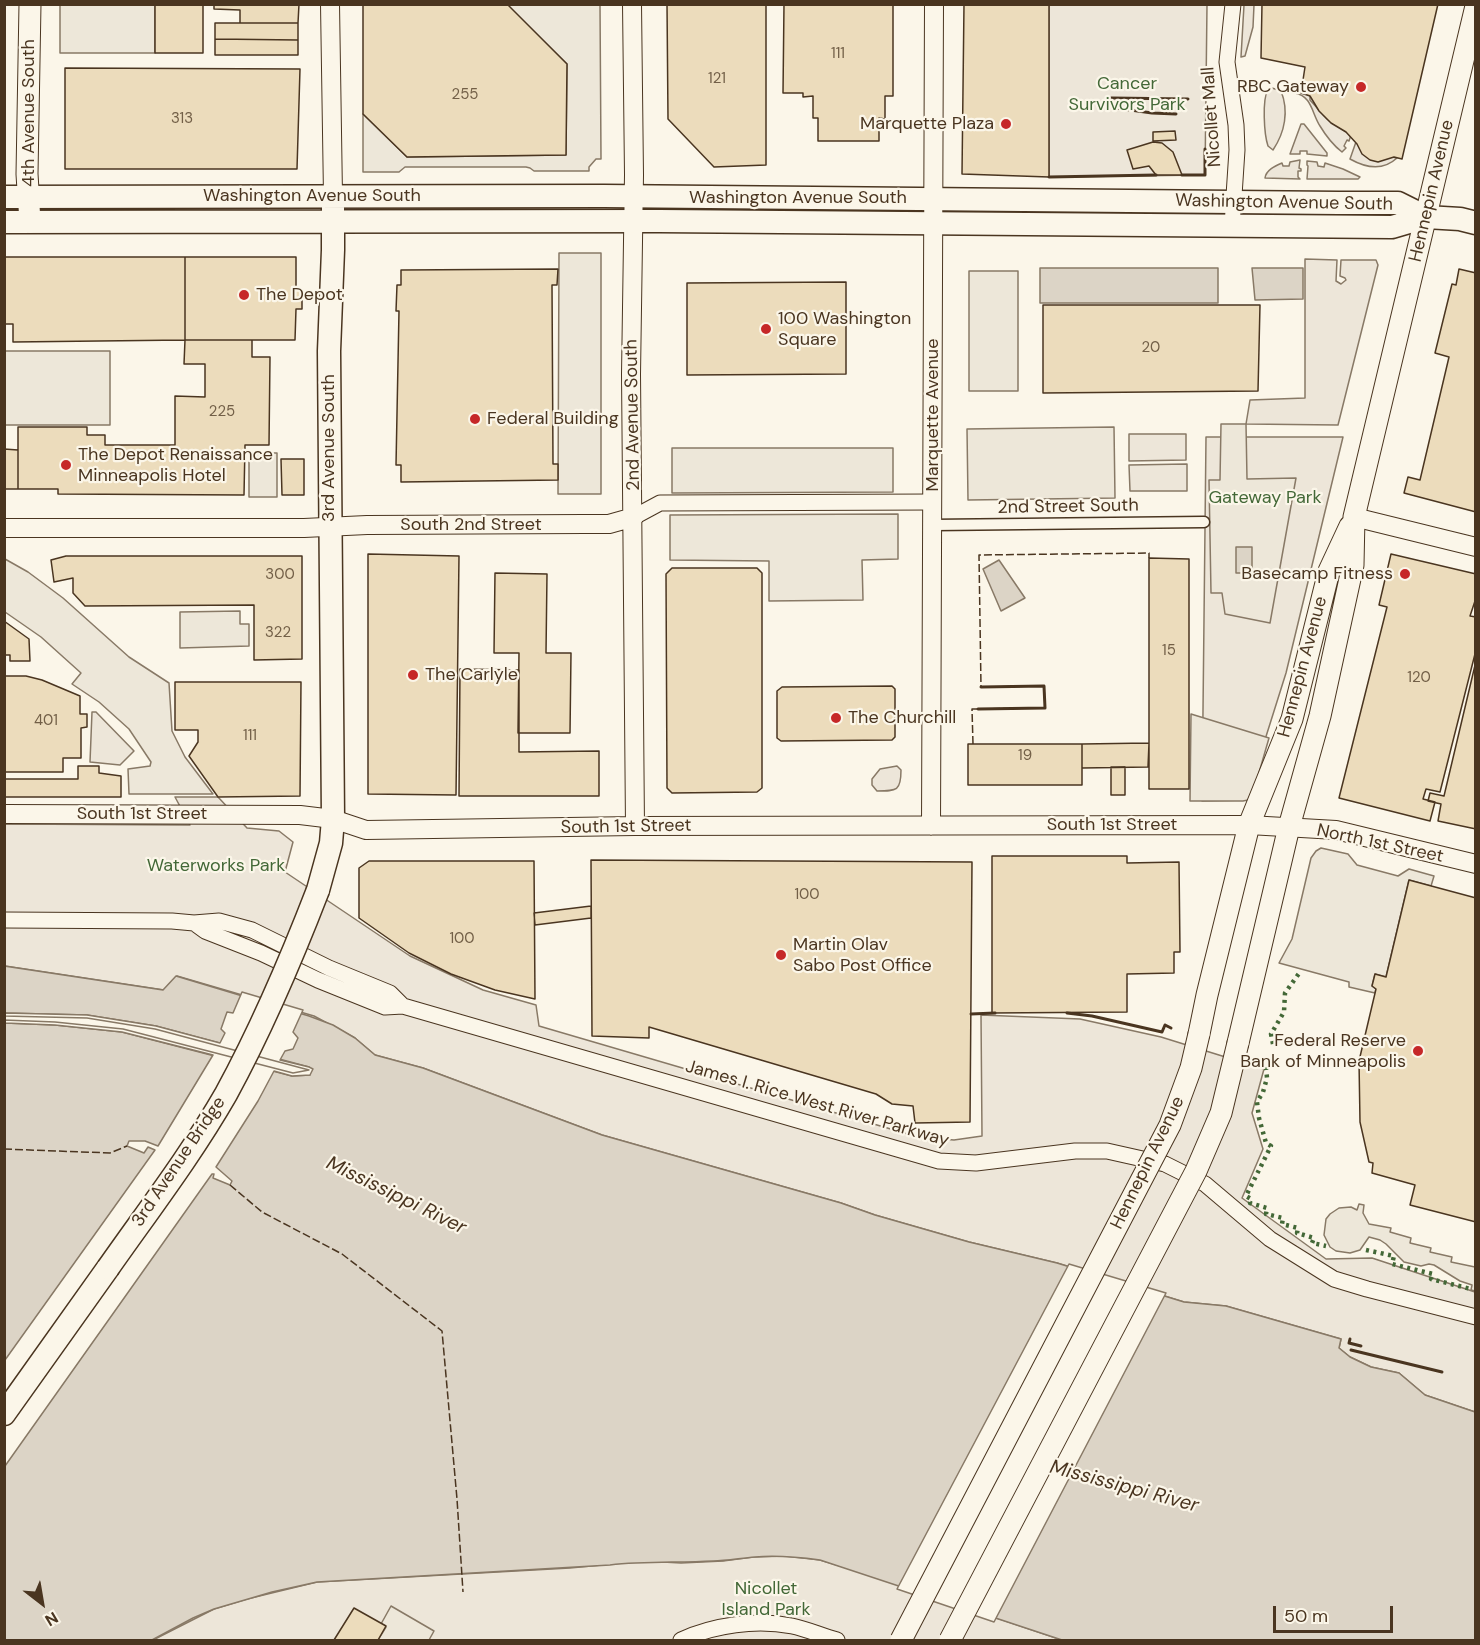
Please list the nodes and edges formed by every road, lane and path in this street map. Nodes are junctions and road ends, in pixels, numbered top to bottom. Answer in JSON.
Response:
{"nodes":[{"id":1,"x":30,"y":4,"type":"edge"},
{"id":2,"x":330,"y":4,"type":"edge"},
{"id":3,"x":632,"y":4,"type":"edge"},
{"id":4,"x":934,"y":4,"type":"edge"},
{"id":5,"x":1233,"y":4,"type":"edge"},
{"id":6,"x":1476,"y":6,"type":"edge"},
{"id":7,"x":333,"y":196,"type":"junction"},
{"id":8,"x":4,"y":197,"type":"edge"},
{"id":9,"x":28,"y":197,"type":"junction"},
{"id":10,"x":634,"y":197,"type":"junction"},
{"id":11,"x":932,"y":199,"type":"junction"},
{"id":12,"x":1233,"y":202,"type":"junction"},
{"id":13,"x":1426,"y":217,"type":"junction"},
{"id":14,"x":634,"y":221,"type":"junction"},
{"id":15,"x":4,"y":222,"type":"edge"},
{"id":16,"x":30,"y":222,"type":"junction"},
{"id":17,"x":333,"y":222,"type":"junction"},
{"id":18,"x":1476,"y":223,"type":"edge"},
{"id":19,"x":933,"y":224,"type":"junction"},
{"id":20,"x":1232,"y":226,"type":"junction"},
{"id":21,"x":933,"y":502,"type":"junction"},
{"id":22,"x":634,"y":517,"type":"junction"},
{"id":23,"x":1354,"y":517,"type":"junction"},
{"id":24,"x":1204,"y":522,"type":"dead end"},
{"id":25,"x":933,"y":525,"type":"junction"},
{"id":26,"x":330,"y":526,"type":"junction"},
{"id":27,"x":4,"y":528,"type":"edge"},
{"id":28,"x":1476,"y":547,"type":"edge"},
{"id":29,"x":4,"y":814,"type":"edge"},
{"id":30,"x":333,"y":819,"type":"junction"},
{"id":31,"x":1249,"y":825,"type":"junction"},
{"id":32,"x":635,"y":826,"type":"junction"},
{"id":33,"x":931,"y":826,"type":"junction"},
{"id":34,"x":1289,"y":827,"type":"junction"},
{"id":35,"x":1476,"y":864,"type":"edge"},
{"id":36,"x":318,"y":890,"type":"joint"},
{"id":37,"x":4,"y":920,"type":"edge"},
{"id":38,"x":1476,"y":1317,"type":"edge"},
{"id":39,"x":4,"y":1414,"type":"edge"},
{"id":40,"x":681,"y":1641,"type":"edge"},
{"id":41,"x":837,"y":1641,"type":"edge"},
{"id":42,"x":901,"y":1641,"type":"edge"},
{"id":43,"x":950,"y":1641,"type":"edge"}],
"edges":[{"from":1,"to":9,"type":"main road","name":"4th Avenue South"},
{"from":2,"to":7,"type":"street","name":"3rd Avenue South"},
{"from":3,"to":10,"type":"street","name":"2nd Avenue South"},
{"from":4,"to":11,"type":"street","name":"Marquette Avenue"},
{"from":5,"to":12,"type":"street","name":"Nicollet Mall"},
{"from":6,"to":13,"type":"main road","name":"Hennepin Avenue"},
{"from":7,"to":9,"type":"main road","name":"Washington Avenue South"},
{"from":7,"to":10,"type":"main road","name":"Washington Avenue South"},
{"from":7,"to":17,"type":"main road","name":"3rd Avenue South"},
{"from":8,"to":9,"type":"main road","name":"Washington Avenue South"},
{"from":9,"to":16,"type":"main road","name":"4th Avenue South"},
{"from":10,"to":11,"type":"main road","name":"Washington Avenue South"},
{"from":10,"to":14,"type":"street","name":"2nd Avenue South"},
{"from":11,"to":12,"type":"main road","name":"Washington Avenue South"},
{"from":11,"to":19,"type":"street","name":"Marquette Avenue"},
{"from":12,"to":13,"type":"main road","name":"Washington Avenue South"},
{"from":12,"to":20,"type":"street","name":"Nicollet Mall"},
{"from":13,"to":18,"type":"main road"},
{"from":13,"to":20,"type":"main road","name":"Washington Avenue South"},
{"from":13,"to":23,"type":"main road","name":"Hennepin Avenue"},
{"from":14,"to":17,"type":"main road","name":"Washington Avenue South"},
{"from":14,"to":19,"type":"main road","name":"Washington Avenue South"},
{"from":14,"to":22,"type":"street","name":"2nd Avenue South"},
{"from":15,"to":16,"type":"main road","name":"Washington Avenue South"},
{"from":16,"to":17,"type":"main road","name":"Washington Avenue South"},
{"from":17,"to":26,"type":"main road","name":"3rd Avenue South"},
{"from":19,"to":20,"type":"main road","name":"Washington Avenue South"},
{"from":19,"to":21,"type":"street","name":"Marquette Avenue"},
{"from":21,"to":22,"type":"street","name":"South 2nd Street"},
{"from":21,"to":25,"type":"street","name":"Marquette Avenue"},
{"from":22,"to":26,"type":"street","name":"South 2nd Street"},
{"from":22,"to":32,"type":"street","name":"2nd Avenue South"},
{"from":23,"to":28,"type":"street"},
{"from":23,"to":31,"type":"main road","name":"Hennepin Avenue"},
{"from":23,"to":34,"type":"main road","name":"Hennepin Avenue"},
{"from":24,"to":25,"type":"street","name":"2nd Street South"},
{"from":25,"to":33,"type":"street","name":"Marquette Avenue"},
{"from":26,"to":27,"type":"street","name":"South 2nd Street"},
{"from":26,"to":30,"type":"main road","name":"3rd Avenue South"},
{"from":29,"to":30,"type":"street","name":"South 1st Street"},
{"from":30,"to":32,"type":"street","name":"South 1st Street"},
{"from":30,"to":36,"type":"main road","name":"3rd Avenue South"},
{"from":31,"to":33,"type":"street","name":"South 1st Street"},
{"from":31,"to":34,"type":"street","name":"North 1st Street"},
{"from":31,"to":42,"type":"main road","name":"Hennepin Avenue","bridge":true},
{"from":32,"to":33,"type":"street","name":"South 1st Street"},
{"from":34,"to":35,"type":"street","name":"North 1st Street"},
{"from":34,"to":43,"type":"main road","name":"Hennepin Avenue","bridge":true},
{"from":36,"to":39,"type":"main road","name":"3rd Avenue Bridge","bridge":true},
{"from":37,"to":38,"type":"street","name":"James I. Rice West River Parkway"},
{"from":40,"to":41,"type":"street"}]}
